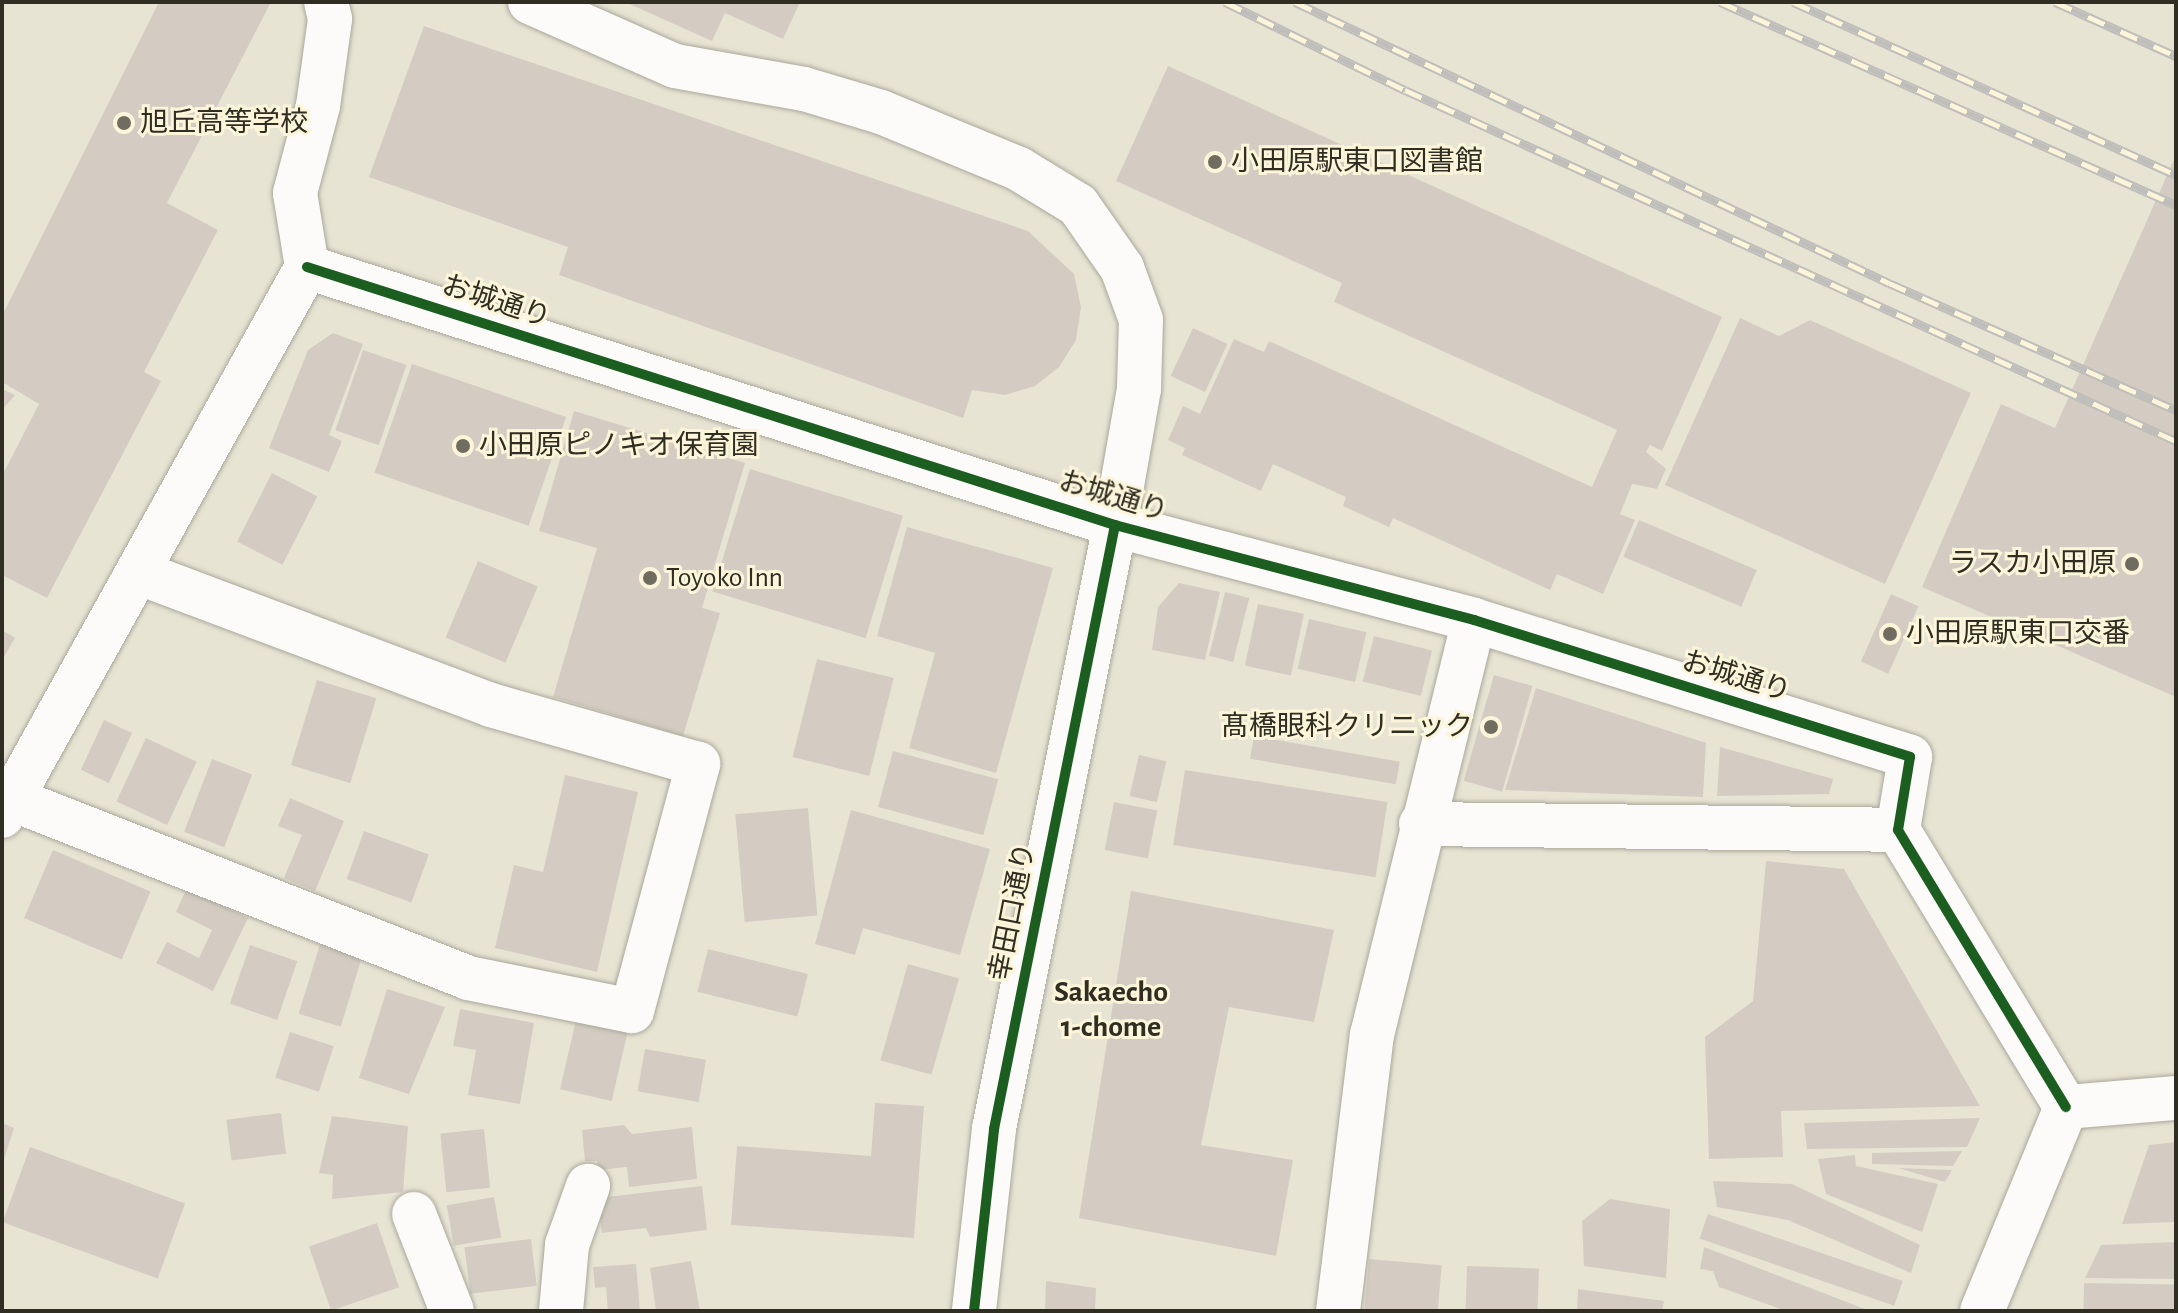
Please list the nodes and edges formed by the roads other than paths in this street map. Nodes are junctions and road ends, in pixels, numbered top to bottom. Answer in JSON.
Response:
{"nodes":[{"id":1,"x":326,"y":2,"type":"edge"},
{"id":2,"x":530,"y":2,"type":"edge"},
{"id":3,"x":307,"y":267,"type":"junction"},
{"id":4,"x":1115,"y":525,"type":"junction"},
{"id":5,"x":138,"y":572,"type":"junction"},
{"id":6,"x":1474,"y":620,"type":"junction"},
{"id":7,"x":7,"y":808,"type":"edge"},
{"id":8,"x":1421,"y":824,"type":"junction"},
{"id":9,"x":1898,"y":830,"type":"junction"},
{"id":10,"x":2176,"y":1098,"type":"edge"},
{"id":11,"x":2066,"y":1107,"type":"junction"},
{"id":12,"x":588,"y":1186,"type":"dead end"},
{"id":13,"x":414,"y":1214,"type":"dead end"},
{"id":14,"x":1996,"y":1299,"type":"edge"},
{"id":15,"x":452,"y":1311,"type":"edge"},
{"id":16,"x":561,"y":1311,"type":"edge"},
{"id":17,"x":974,"y":1311,"type":"edge"},
{"id":18,"x":1338,"y":1311,"type":"edge"}],
"edges":[{"from":1,"to":3,"type":"street"},
{"from":2,"to":4,"type":"street","name":"幸田口通り"},
{"from":3,"to":4,"type":"street","name":"お城通り"},
{"from":3,"to":5,"type":"street"},
{"from":4,"to":6,"type":"street","name":"お城通り"},
{"from":4,"to":17,"type":"street","name":"幸田口通り"},
{"from":5,"to":7,"type":"street"},
{"from":5,"to":7,"type":"street"},
{"from":6,"to":8,"type":"street"},
{"from":6,"to":9,"type":"street","name":"お城通り"},
{"from":8,"to":9,"type":"street"},
{"from":8,"to":18,"type":"street"},
{"from":9,"to":11,"type":"street"},
{"from":10,"to":11,"type":"street"},
{"from":11,"to":14,"type":"street"},
{"from":12,"to":16,"type":"street"},
{"from":13,"to":15,"type":"street"}]}
